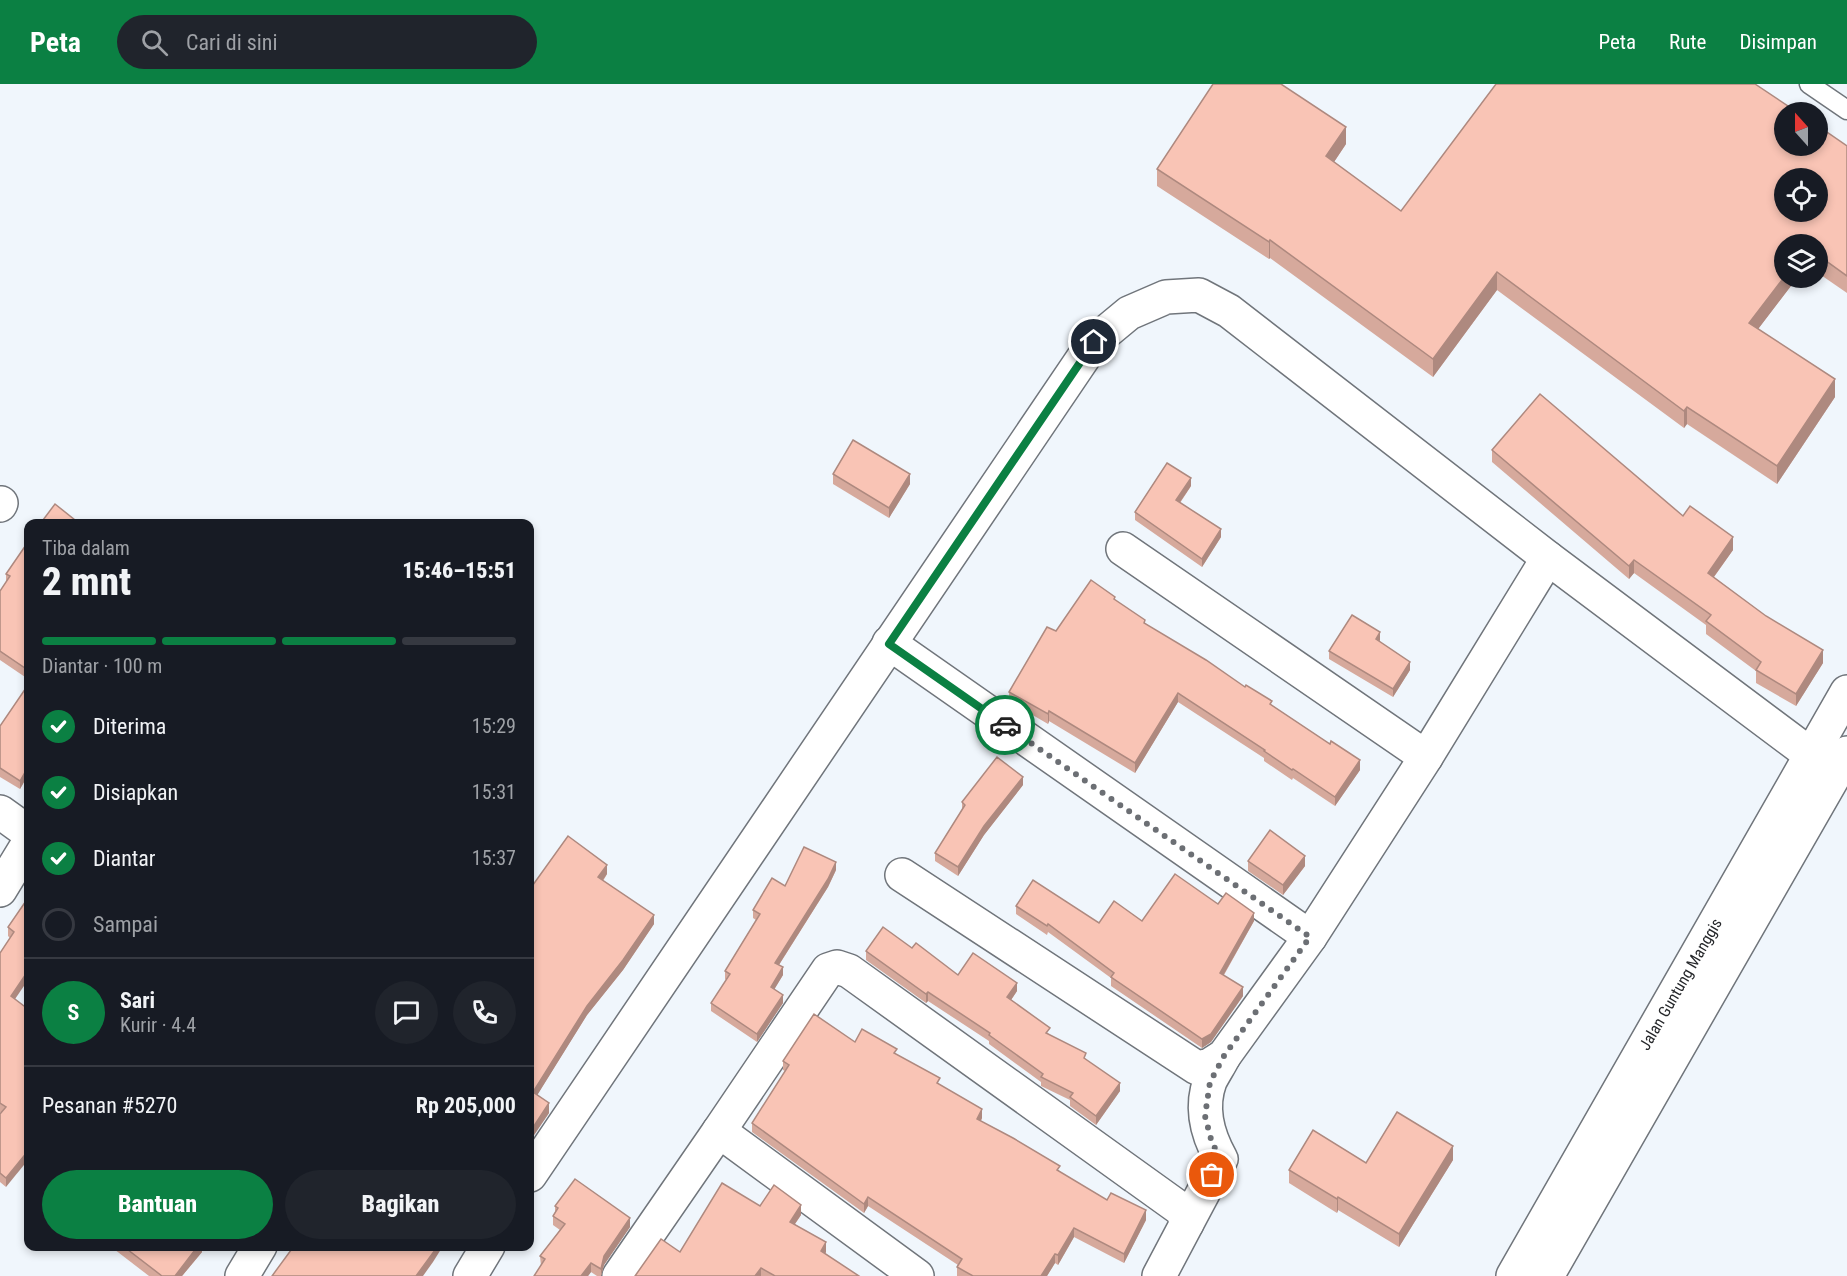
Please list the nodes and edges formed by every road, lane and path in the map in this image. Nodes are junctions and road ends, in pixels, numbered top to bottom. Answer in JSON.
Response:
{"nodes":[{"id":1,"x":1809,"y":84,"type":"edge"},
{"id":2,"x":1847,"y":110,"type":"edge"},
{"id":3,"x":1123,"y":549,"type":"dead end"},
{"id":4,"x":1548,"y":558,"type":"junction"},
{"id":5,"x":889,"y":644,"type":"junction"},
{"id":6,"x":1847,"y":692,"type":"edge"},
{"id":7,"x":1847,"y":753,"type":"edge"},
{"id":8,"x":1810,"y":755,"type":"junction"},
{"id":9,"x":1426,"y":757,"type":"junction"},
{"id":10,"x":0,"y":812,"type":"edge"},
{"id":11,"x":24,"y":829,"type":"edge"},
{"id":12,"x":24,"y":851,"type":"edge"},
{"id":13,"x":902,"y":875,"type":"dead end"},
{"id":14,"x":0,"y":890,"type":"edge"},
{"id":15,"x":1310,"y":937,"type":"junction"},
{"id":16,"x":1224,"y":1056,"type":"junction"},
{"id":17,"x":719,"y":1131,"type":"junction"},
{"id":18,"x":534,"y":1168,"type":"edge"},
{"id":19,"x":1187,"y":1223,"type":"junction"},
{"id":20,"x":257,"y":1251,"type":"edge"},
{"id":21,"x":485,"y":1251,"type":"edge"},
{"id":22,"x":242,"y":1276,"type":"edge"},
{"id":23,"x":470,"y":1276,"type":"edge"},
{"id":24,"x":619,"y":1276,"type":"edge"},
{"id":25,"x":918,"y":1276,"type":"edge"},
{"id":26,"x":1159,"y":1276,"type":"edge"},
{"id":27,"x":1513,"y":1276,"type":"edge"},
{"id":28,"x":1547,"y":1276,"type":"edge"}],
"edges":[{"from":1,"to":2,"type":"lane"},
{"from":3,"to":9,"type":"street"},
{"from":4,"to":5,"type":"street"},
{"from":4,"to":8,"type":"street"},
{"from":4,"to":9,"type":"street"},
{"from":5,"to":15,"type":"street"},
{"from":5,"to":18,"type":"street"},
{"from":6,"to":8,"type":"street","name":"Jalan Guntung Manggis"},
{"from":7,"to":28,"type":"street","name":"Jalan Guntung Manggis"},
{"from":8,"to":27,"type":"street","name":"Jalan Guntung Manggis"},
{"from":9,"to":15,"type":"street"},
{"from":10,"to":11,"type":"street"},
{"from":12,"to":14,"type":"street"},
{"from":13,"to":16,"type":"street"},
{"from":15,"to":16,"type":"street"},
{"from":16,"to":19,"type":"street"},
{"from":17,"to":19,"type":"street"},
{"from":17,"to":24,"type":"street"},
{"from":17,"to":25,"type":"street"},
{"from":19,"to":26,"type":"street"},
{"from":20,"to":22,"type":"street"},
{"from":21,"to":23,"type":"street"}]}
